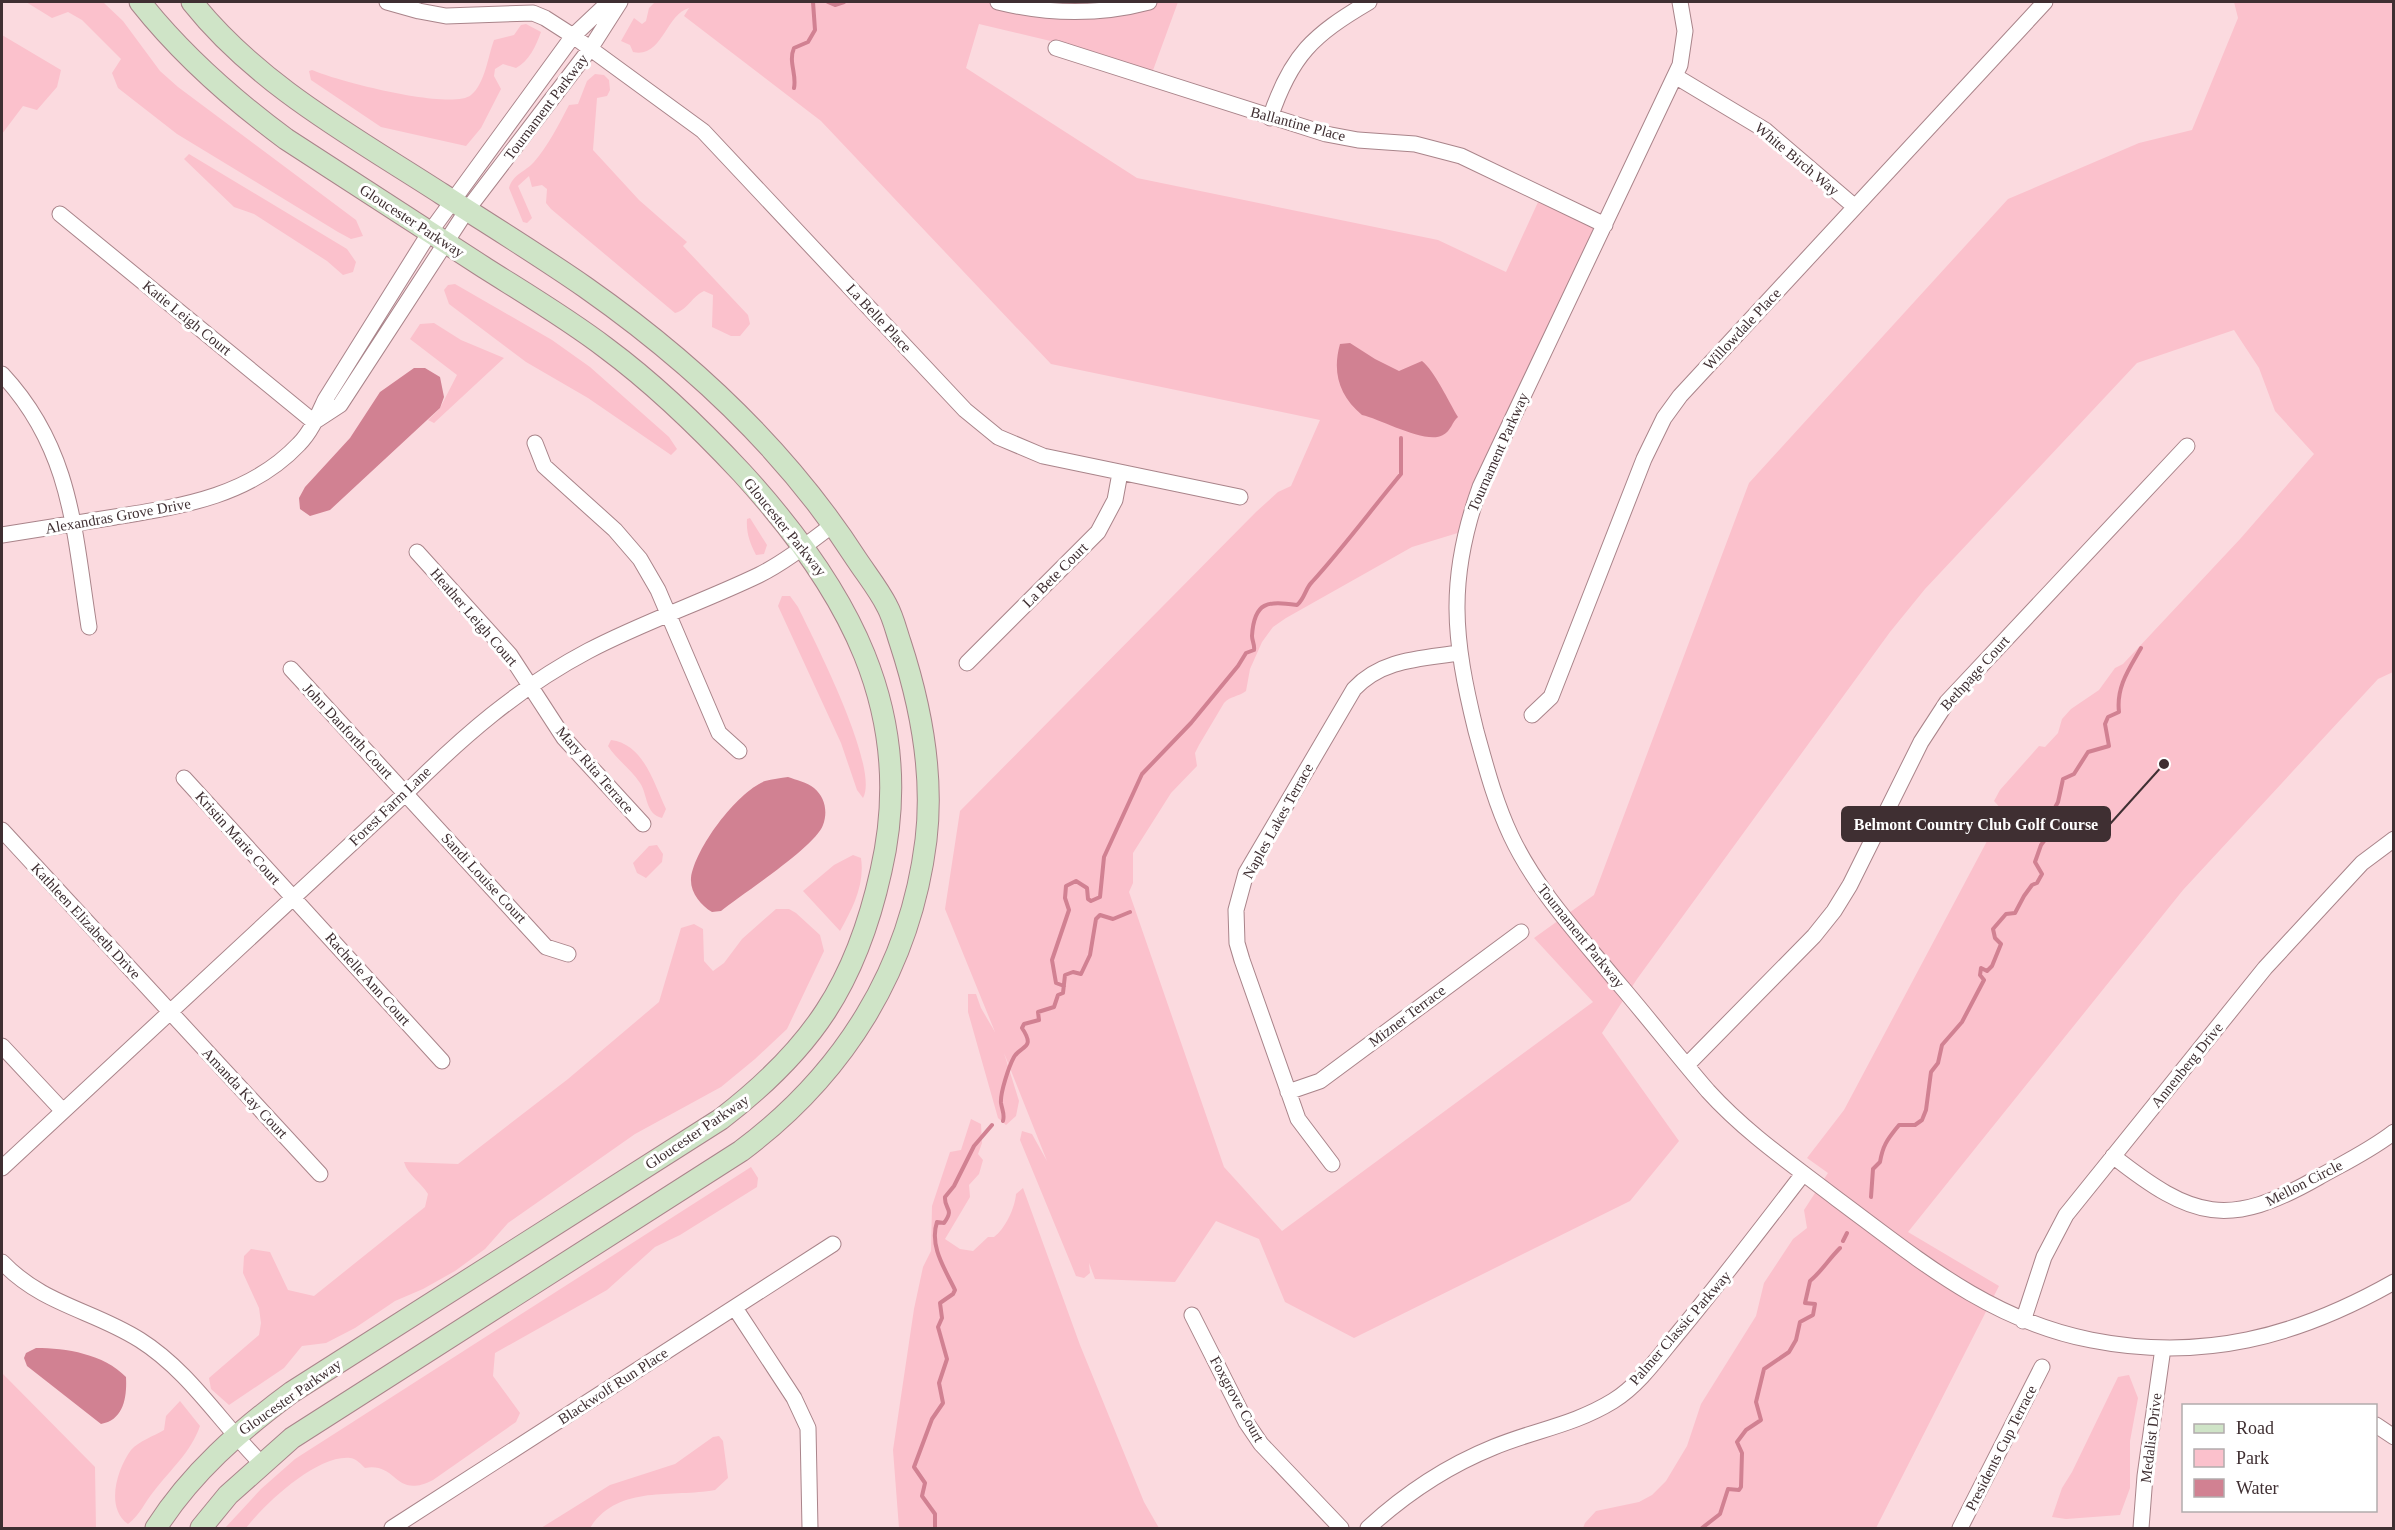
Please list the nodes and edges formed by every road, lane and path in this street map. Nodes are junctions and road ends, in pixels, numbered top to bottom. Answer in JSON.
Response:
{"nodes":[{"id":1,"x":140,"y":2,"type":"edge"},
{"id":2,"x":192,"y":2,"type":"edge"},
{"id":3,"x":387,"y":2,"type":"edge"},
{"id":4,"x":609,"y":2,"type":"edge"},
{"id":5,"x":620,"y":2,"type":"edge"},
{"id":6,"x":998,"y":2,"type":"edge"},
{"id":7,"x":1149,"y":2,"type":"edge"},
{"id":8,"x":1370,"y":2,"type":"edge"},
{"id":9,"x":1680,"y":2,"type":"edge"},
{"id":10,"x":2045,"y":2,"type":"edge"},
{"id":11,"x":573,"y":36,"type":"junction"},
{"id":12,"x":1056,"y":48,"type":"dead end"},
{"id":13,"x":590,"y":49,"type":"junction"},
{"id":14,"x":1675,"y":76,"type":"junction"},
{"id":15,"x":1270,"y":118,"type":"junction"},
{"id":16,"x":460,"y":205,"type":"junction"},
{"id":17,"x":1855,"y":207,"type":"junction"},
{"id":18,"x":60,"y":214,"type":"dead end"},
{"id":19,"x":1605,"y":225,"type":"junction"},
{"id":20,"x":438,"y":237,"type":"junction"},
{"id":21,"x":2,"y":374,"type":"edge"},
{"id":22,"x":314,"y":422,"type":"junction"},
{"id":23,"x":535,"y":443,"type":"dead end"},
{"id":24,"x":2187,"y":446,"type":"dead end"},
{"id":25,"x":1120,"y":473,"type":"junction"},
{"id":26,"x":1240,"y":497,"type":"dead end"},
{"id":27,"x":73,"y":524,"type":"junction"},
{"id":28,"x":834,"y":524,"type":"junction"},
{"id":29,"x":2,"y":535,"type":"edge"},
{"id":30,"x":804,"y":547,"type":"junction"},
{"id":31,"x":417,"y":552,"type":"dead end"},
{"id":32,"x":669,"y":615,"type":"junction"},
{"id":33,"x":88,"y":627,"type":"dead end"},
{"id":34,"x":1459,"y":653,"type":"junction"},
{"id":35,"x":967,"y":663,"type":"dead end"},
{"id":36,"x":291,"y":669,"type":"dead end"},
{"id":37,"x":529,"y":685,"type":"junction"},
{"id":38,"x":1532,"y":715,"type":"dead end"},
{"id":39,"x":740,"y":751,"type":"dead end"},
{"id":40,"x":184,"y":778,"type":"dead end"},
{"id":41,"x":406,"y":793,"type":"junction"},
{"id":42,"x":643,"y":824,"type":"dead end"},
{"id":43,"x":2,"y":830,"type":"edge"},
{"id":44,"x":2394,"y":839,"type":"edge"},
{"id":45,"x":293,"y":898,"type":"junction"},
{"id":46,"x":1521,"y":932,"type":"dead end"},
{"id":47,"x":568,"y":954,"type":"dead end"},
{"id":48,"x":171,"y":1012,"type":"junction"},
{"id":49,"x":2,"y":1046,"type":"edge"},
{"id":50,"x":442,"y":1061,"type":"dead end"},
{"id":51,"x":1687,"y":1065,"type":"junction"},
{"id":52,"x":1288,"y":1092,"type":"junction"},
{"id":53,"x":62,"y":1110,"type":"junction"},
{"id":54,"x":2394,"y":1132,"type":"edge"},
{"id":55,"x":2113,"y":1156,"type":"junction"},
{"id":56,"x":1332,"y":1164,"type":"dead end"},
{"id":57,"x":2,"y":1168,"type":"edge"},
{"id":58,"x":320,"y":1173,"type":"dead end"},
{"id":59,"x":1803,"y":1174,"type":"junction"},
{"id":60,"x":833,"y":1244,"type":"dead end"},
{"id":61,"x":2,"y":1262,"type":"edge"},
{"id":62,"x":2394,"y":1282,"type":"edge"},
{"id":63,"x":735,"y":1308,"type":"junction"},
{"id":64,"x":1192,"y":1316,"type":"dead end"},
{"id":65,"x":2023,"y":1321,"type":"junction"},
{"id":66,"x":2163,"y":1348,"type":"junction"},
{"id":67,"x":2042,"y":1367,"type":"dead end"},
{"id":68,"x":2377,"y":1426,"type":"edge"},
{"id":69,"x":235,"y":1437,"type":"junction"},
{"id":70,"x":2394,"y":1437,"type":"edge"},
{"id":71,"x":261,"y":1463,"type":"junction"},
{"id":72,"x":156,"y":1528,"type":"edge"},
{"id":73,"x":201,"y":1528,"type":"edge"},
{"id":74,"x":393,"y":1528,"type":"edge"},
{"id":75,"x":810,"y":1528,"type":"edge"},
{"id":76,"x":1341,"y":1528,"type":"edge"},
{"id":77,"x":1368,"y":1528,"type":"edge"},
{"id":78,"x":1960,"y":1528,"type":"edge"},
{"id":79,"x":2141,"y":1528,"type":"edge"}],
"edges":[{"from":1,"to":20,"type":"main road","name":"Gloucester Parkway"},
{"from":2,"to":16,"type":"main road"},
{"from":3,"to":11,"type":"street","name":"La Belle Place"},
{"from":4,"to":11,"type":"street","name":"Tournament Parkway"},
{"from":5,"to":13,"type":"street","name":"Tournament Parkway"},
{"from":6,"to":7,"type":"street"},
{"from":8,"to":15,"type":"street"},
{"from":9,"to":14,"type":"street","name":"Tournament Parkway"},
{"from":10,"to":17,"type":"street","name":"Willowdale Place"},
{"from":11,"to":13,"type":"street","name":"La Belle Place"},
{"from":11,"to":16,"type":"street","name":"Tournament Parkway"},
{"from":12,"to":15,"type":"street","name":"Ballantine Place"},
{"from":13,"to":16,"type":"street","name":"Tournament Parkway"},
{"from":13,"to":25,"type":"street","name":"La Belle Place"},
{"from":14,"to":17,"type":"street","name":"White Birch Way"},
{"from":14,"to":19,"type":"street","name":"Tournament Parkway"},
{"from":15,"to":19,"type":"street","name":"Ballantine Place"},
{"from":16,"to":20,"type":"street","name":"Alexandras Grove Drive"},
{"from":16,"to":28,"type":"main road"},
{"from":17,"to":38,"type":"street","name":"Willowdale Place"},
{"from":18,"to":22,"type":"street","name":"Katie Leigh Court"},
{"from":19,"to":34,"type":"street","name":"Tournament Parkway"},
{"from":20,"to":22,"type":"street","name":"Alexandras Grove Drive"},
{"from":20,"to":30,"type":"main road","name":"Gloucester Parkway"},
{"from":21,"to":27,"type":"street"},
{"from":22,"to":27,"type":"street","name":"Alexandras Grove Drive"},
{"from":23,"to":32,"type":"street"},
{"from":24,"to":51,"type":"street","name":"Bethpage Court"},
{"from":25,"to":26,"type":"street","name":"La Belle Place"},
{"from":25,"to":35,"type":"street","name":"La Bete Court"},
{"from":27,"to":29,"type":"street","name":"Alexandras Grove Drive"},
{"from":27,"to":33,"type":"street"},
{"from":28,"to":30,"type":"street","name":"Forest Farm Lane"},
{"from":28,"to":71,"type":"main road"},
{"from":30,"to":32,"type":"street","name":"Forest Farm Lane"},
{"from":30,"to":69,"type":"main road","name":"Gloucester Parkway"},
{"from":31,"to":37,"type":"street","name":"Heather Leigh Court"},
{"from":32,"to":37,"type":"street","name":"Forest Farm Lane"},
{"from":32,"to":39,"type":"street"},
{"from":34,"to":51,"type":"street","name":"Tournament Parkway"},
{"from":34,"to":52,"type":"street","name":"Naples Lakes Terrace"},
{"from":36,"to":41,"type":"street","name":"John Danforth Court"},
{"from":37,"to":41,"type":"street","name":"Forest Farm Lane"},
{"from":37,"to":42,"type":"street","name":"Mary Rita Terrace"},
{"from":40,"to":45,"type":"street","name":"Kristin Marie Court"},
{"from":41,"to":45,"type":"street","name":"Forest Farm Lane"},
{"from":41,"to":47,"type":"street","name":"Sandi Louise Court"},
{"from":43,"to":48,"type":"street","name":"Kathleen Elizabeth Drive"},
{"from":44,"to":55,"type":"street","name":"Annenberg Drive"},
{"from":45,"to":48,"type":"street","name":"Forest Farm Lane"},
{"from":45,"to":50,"type":"street","name":"Rachelle Ann Court"},
{"from":46,"to":52,"type":"street","name":"Mizner Terrace"},
{"from":48,"to":53,"type":"street","name":"Forest Farm Lane"},
{"from":48,"to":58,"type":"street","name":"Amanda Kay Court"},
{"from":49,"to":53,"type":"street"},
{"from":51,"to":59,"type":"street","name":"Tournament Parkway"},
{"from":52,"to":56,"type":"street","name":"Naples Lakes Terrace"},
{"from":53,"to":57,"type":"street","name":"Forest Farm Lane"},
{"from":54,"to":55,"type":"street","name":"Mellon Circle"},
{"from":55,"to":65,"type":"street","name":"Annenberg Drive"},
{"from":59,"to":65,"type":"street","name":"Tournament Parkway"},
{"from":59,"to":77,"type":"street","name":"Palmer Classic Parkway"},
{"from":60,"to":63,"type":"street","name":"Blackwolf Run Place"},
{"from":61,"to":69,"type":"street"},
{"from":62,"to":66,"type":"street","name":"Tournament Parkway"},
{"from":63,"to":74,"type":"street","name":"Blackwolf Run Place"},
{"from":63,"to":75,"type":"street"},
{"from":64,"to":76,"type":"street","name":"Foxgrove Court"},
{"from":65,"to":66,"type":"street","name":"Tournament Parkway"},
{"from":66,"to":79,"type":"street","name":"Medalist Drive"},
{"from":67,"to":78,"type":"street","name":"Presidents Cup Terrace"},
{"from":68,"to":70,"type":"street"},
{"from":69,"to":71,"type":"street"},
{"from":69,"to":72,"type":"main road","name":"Gloucester Parkway"},
{"from":71,"to":73,"type":"main road"}]}
